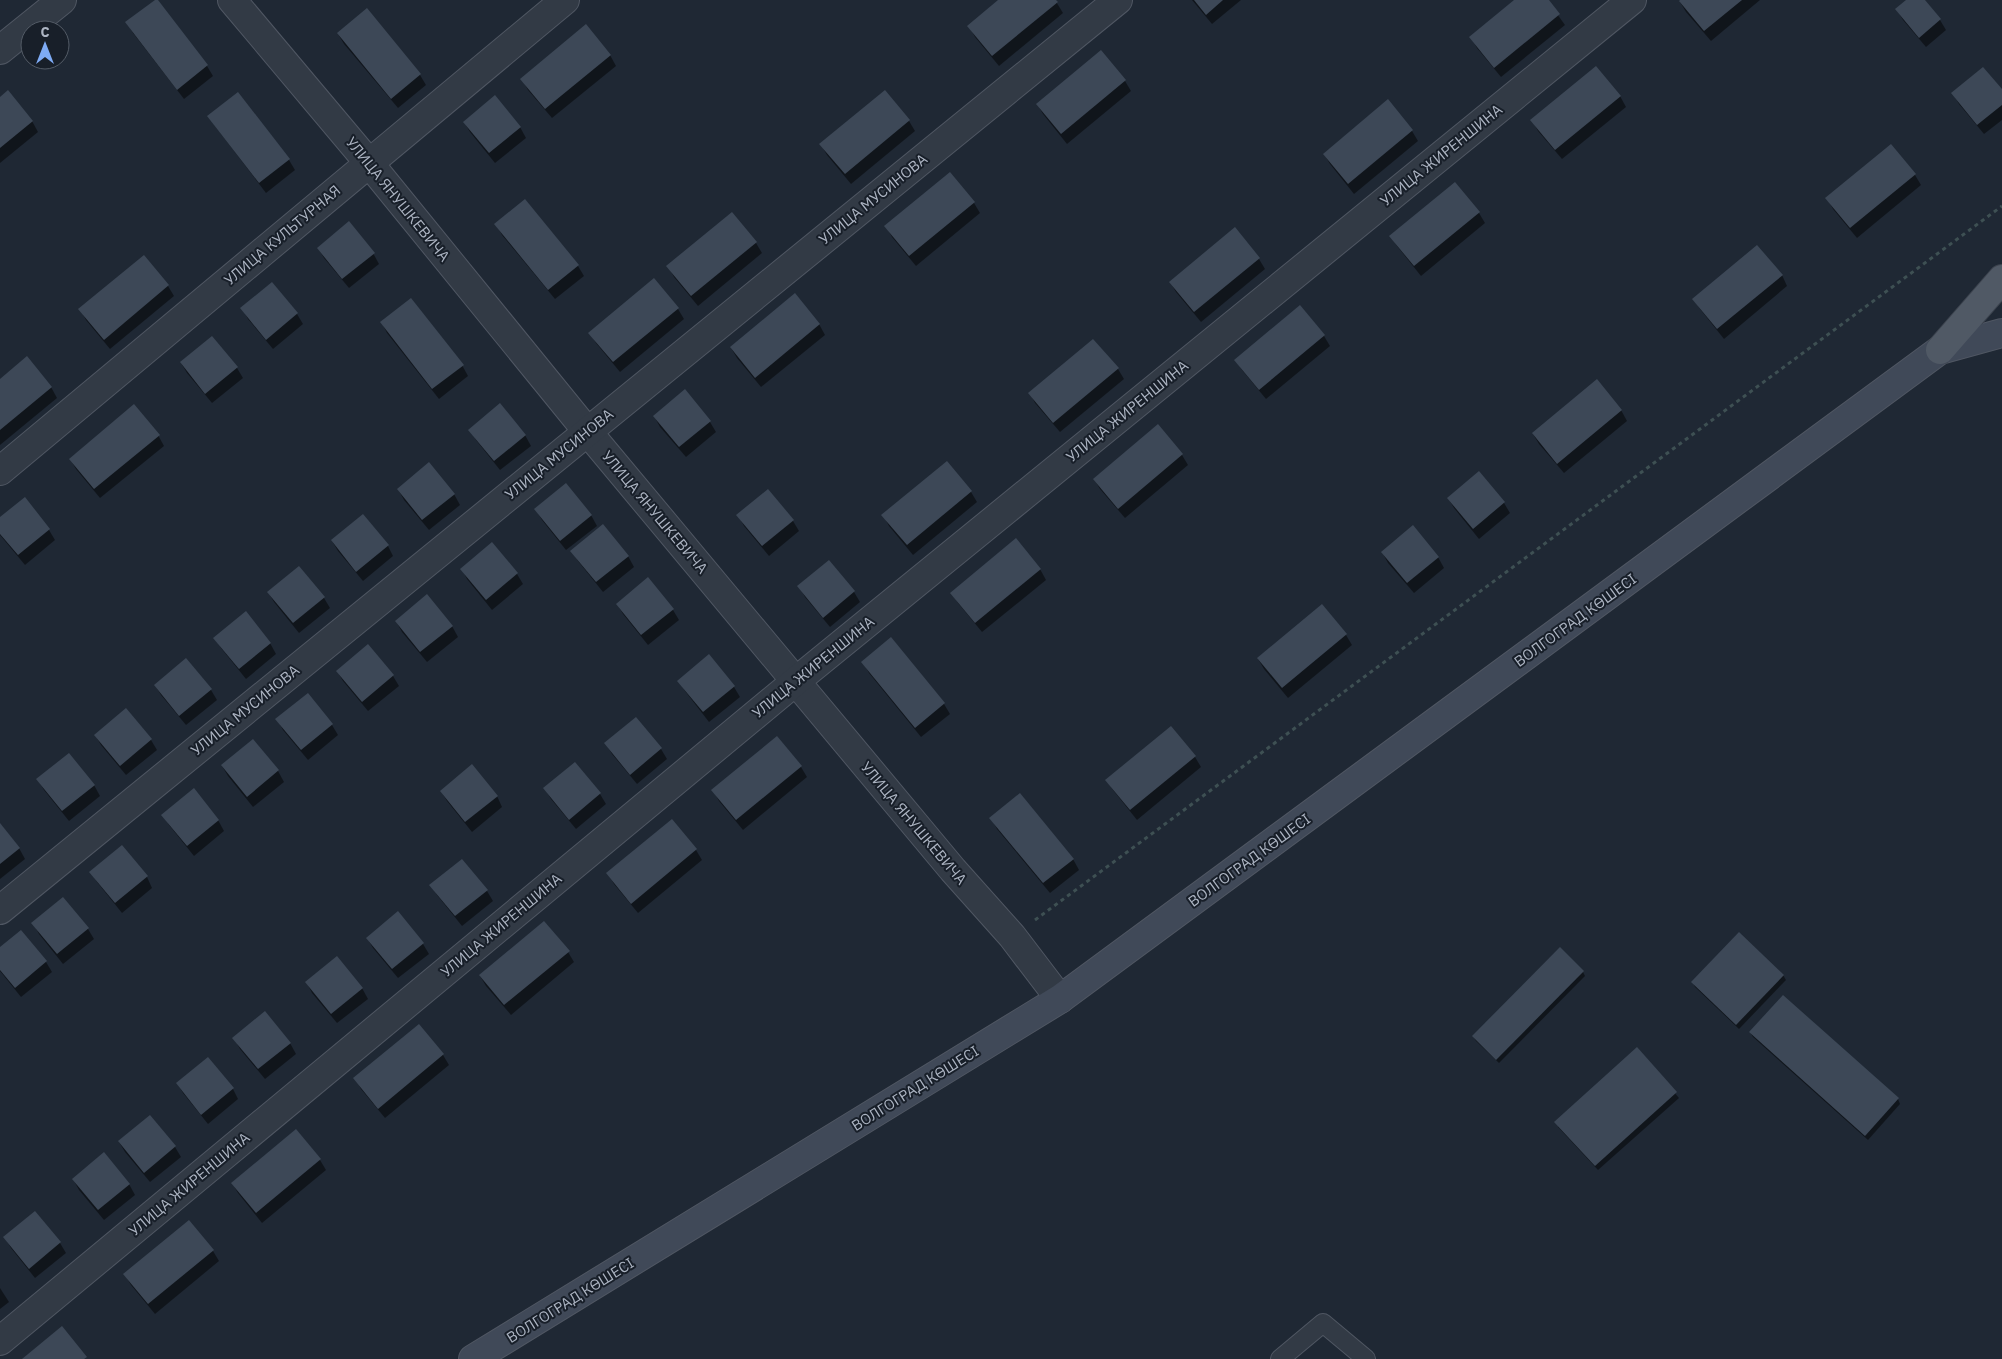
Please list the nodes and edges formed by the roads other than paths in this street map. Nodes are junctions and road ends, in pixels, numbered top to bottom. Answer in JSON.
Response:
{"nodes":[{"id":1,"x":62,"y":0,"type":"edge"},
{"id":2,"x":232,"y":0,"type":"edge"},
{"id":3,"x":565,"y":0,"type":"edge"},
{"id":4,"x":1118,"y":0,"type":"edge"},
{"id":5,"x":1632,"y":0,"type":"edge"},
{"id":6,"x":0,"y":50,"type":"edge"},
{"id":7,"x":369,"y":162,"type":"junction"},
{"id":8,"x":2002,"y":279,"type":"edge"},
{"id":9,"x":2002,"y":333,"type":"edge"},
{"id":10,"x":1940,"y":350,"type":"junction"},
{"id":11,"x":587,"y":432,"type":"junction"},
{"id":12,"x":0,"y":471,"type":"edge"},
{"id":13,"x":796,"y":681,"type":"junction"},
{"id":14,"x":0,"y":910,"type":"edge"},
{"id":15,"x":1060,"y":999,"type":"junction"},
{"id":16,"x":0,"y":1341,"type":"edge"},
{"id":17,"x":489,"y":1355,"type":"edge"},
{"id":18,"x":1280,"y":1359,"type":"edge"},
{"id":19,"x":1366,"y":1359,"type":"edge"}],
"edges":[{"from":1,"to":6,"type":"street"},
{"from":2,"to":7,"type":"street","name":"УЛИЦА ЯНУШКЕВИЧА"},
{"from":3,"to":7,"type":"street","name":"УЛИЦА КУЛЬТУРНАЯ"},
{"from":4,"to":11,"type":"street","name":"УЛИЦА МУСИНОВА"},
{"from":5,"to":13,"type":"street","name":"УЛИЦА ЖИРЕНШИНА"},
{"from":7,"to":11,"type":"street","name":"УЛИЦА ЯНУШКЕВИЧА"},
{"from":7,"to":12,"type":"street","name":"УЛИЦА КУЛЬТУРНАЯ"},
{"from":8,"to":10,"type":"main road"},
{"from":9,"to":10,"type":"main road","name":"ВОЛГОГРАД КӨШЕСІ"},
{"from":10,"to":15,"type":"main road","name":"ВОЛГОГРАД КӨШЕСІ"},
{"from":11,"to":13,"type":"street","name":"УЛИЦА ЯНУШКЕВИЧА"},
{"from":11,"to":14,"type":"street","name":"УЛИЦА МУСИНОВА"},
{"from":13,"to":15,"type":"street","name":"УЛИЦА ЯНУШКЕВИЧА"},
{"from":13,"to":16,"type":"street","name":"УЛИЦА ЖИРЕНШИНА"},
{"from":15,"to":17,"type":"main road","name":"ВОЛГОГРАД КӨШЕСІ"},
{"from":18,"to":19,"type":"lane"}]}
